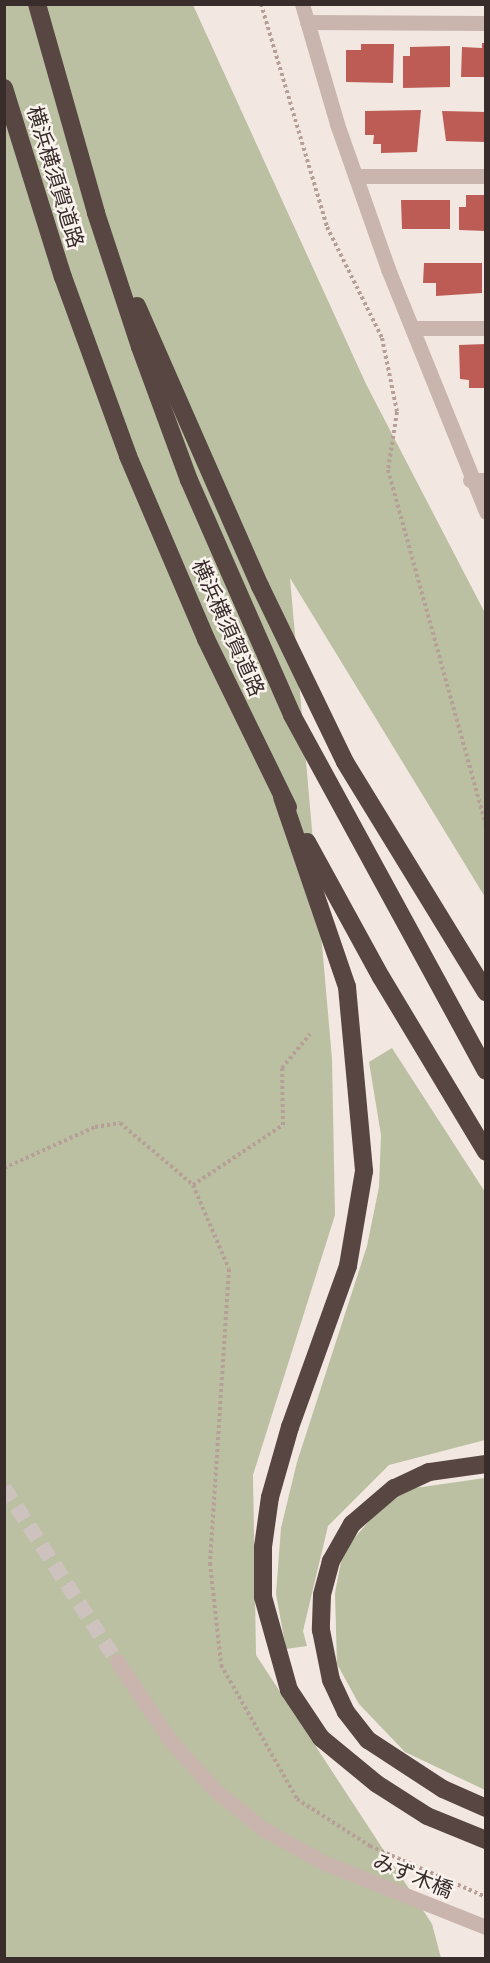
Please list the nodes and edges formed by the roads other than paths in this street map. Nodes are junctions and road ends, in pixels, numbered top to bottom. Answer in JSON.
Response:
{"nodes":[{"id":1,"x":37,"y":4,"type":"edge"},
{"id":2,"x":302,"y":4,"type":"edge"},
{"id":3,"x":307,"y":22,"type":"junction"},
{"id":4,"x":486,"y":23,"type":"edge"},
{"id":5,"x":4,"y":88,"type":"edge"},
{"id":6,"x":356,"y":176,"type":"junction"},
{"id":7,"x":486,"y":176,"type":"edge"},
{"id":8,"x":96,"y":213,"type":"junction"},
{"id":9,"x":414,"y":328,"type":"junction"},
{"id":10,"x":486,"y":328,"type":"edge"},
{"id":11,"x":478,"y":480,"type":"edge"},
{"id":12,"x":486,"y":512,"type":"edge"},
{"id":13,"x":282,"y":797,"type":"junction"},
{"id":14,"x":486,"y":992,"type":"edge"},
{"id":15,"x":486,"y":1071,"type":"edge"},
{"id":16,"x":486,"y":1152,"type":"edge"},
{"id":17,"x":486,"y":1464,"type":"edge"},
{"id":18,"x":117,"y":1661,"type":"tunnel mouth"},
{"id":19,"x":486,"y":1808,"type":"edge"},
{"id":20,"x":486,"y":1840,"type":"edge"},
{"id":21,"x":486,"y":1927,"type":"edge"}],
"edges":[{"from":1,"to":8,"type":"highway","name":"横浜横須賀道路"},
{"from":2,"to":3,"type":"street"},
{"from":3,"to":4,"type":"street"},
{"from":3,"to":6,"type":"street"},
{"from":5,"to":13,"type":"highway","name":"横浜横須賀道路"},
{"from":6,"to":7,"type":"street"},
{"from":6,"to":9,"type":"street"},
{"from":8,"to":14,"type":"highway"},
{"from":8,"to":15,"type":"highway","name":"横浜横須賀道路"},
{"from":9,"to":10,"type":"street"},
{"from":9,"to":11,"type":"street"},
{"from":11,"to":12,"type":"street"},
{"from":13,"to":16,"type":"highway","name":"横浜横須賀道路"},
{"from":13,"to":20,"type":"highway"},
{"from":17,"to":19,"type":"highway"},
{"from":18,"to":21,"type":"street","name":"みず木橋"}]}
